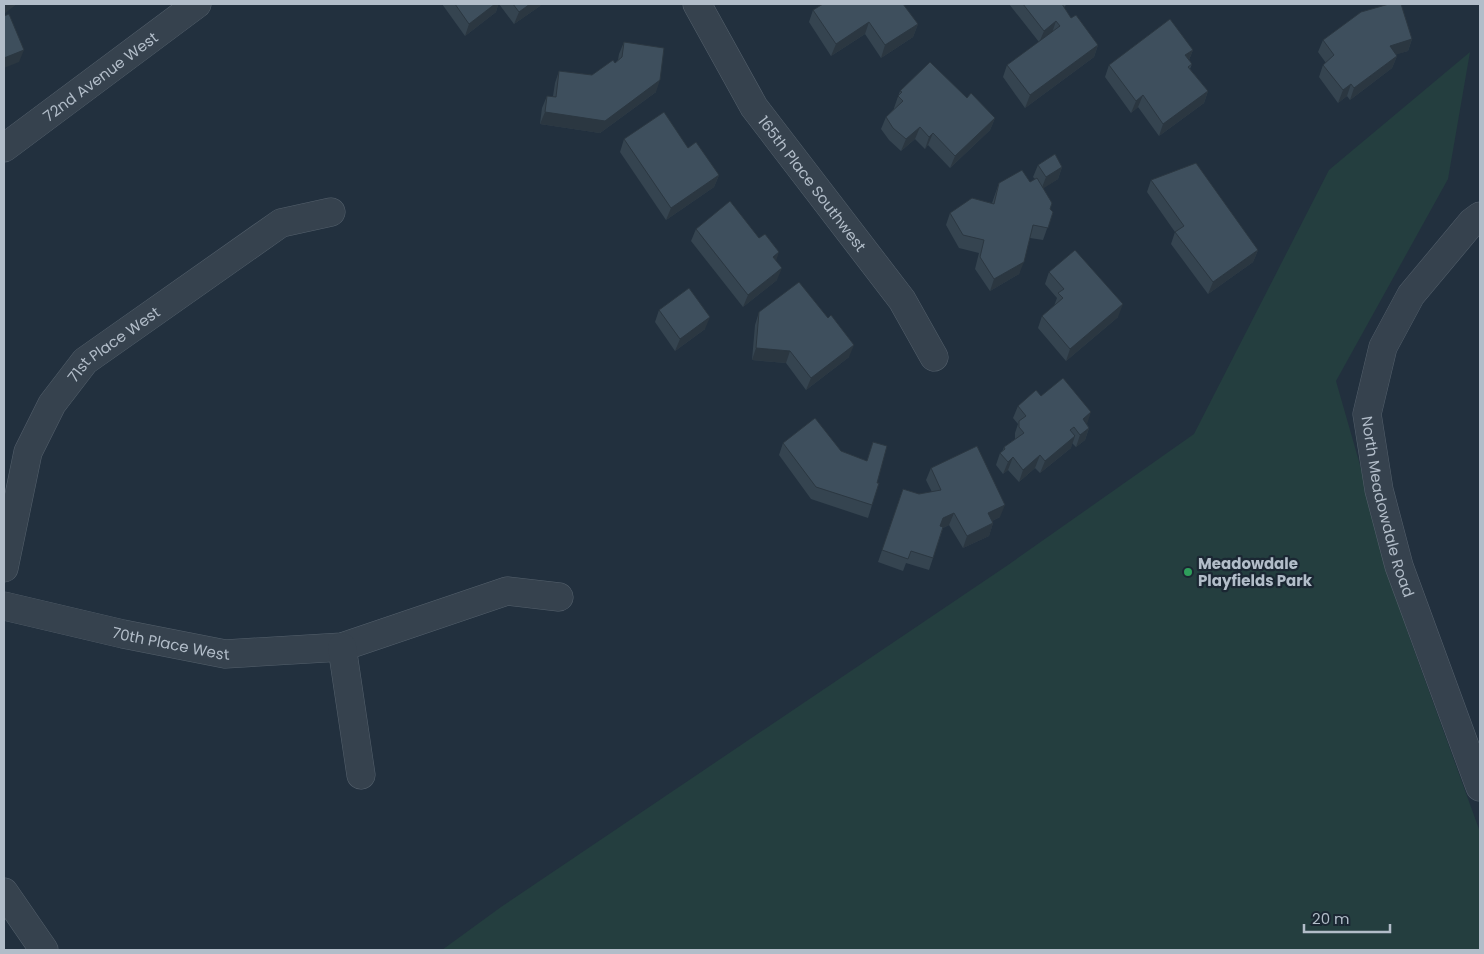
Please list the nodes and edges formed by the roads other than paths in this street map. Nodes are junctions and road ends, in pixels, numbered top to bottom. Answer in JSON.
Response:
{"nodes":[{"id":1,"x":197,"y":4,"type":"edge"},
{"id":2,"x":697,"y":4,"type":"edge"},
{"id":3,"x":4,"y":148,"type":"edge"},
{"id":4,"x":1480,"y":194,"type":"edge"},
{"id":5,"x":331,"y":212,"type":"dead end"},
{"id":6,"x":1476,"y":219,"type":"edge"},
{"id":7,"x":934,"y":357,"type":"dead end"},
{"id":8,"x":4,"y":568,"type":"edge"},
{"id":9,"x":559,"y":596,"type":"dead end"},
{"id":10,"x":4,"y":606,"type":"edge"},
{"id":11,"x":342,"y":648,"type":"junction"},
{"id":12,"x":361,"y":775,"type":"dead end"},
{"id":13,"x":1480,"y":787,"type":"edge"},
{"id":14,"x":4,"y":892,"type":"edge"},
{"id":15,"x":44,"y":950,"type":"edge"}],
"edges":[{"from":1,"to":3,"type":"street","name":"72nd Avenue West"},
{"from":2,"to":7,"type":"street","name":"165th Place Southwest"},
{"from":4,"to":6,"type":"street"},
{"from":5,"to":8,"type":"street","name":"71st Place West"},
{"from":6,"to":13,"type":"street","name":"North Meadowdale Road"},
{"from":9,"to":11,"type":"street","name":"70th Place West"},
{"from":10,"to":11,"type":"street","name":"70th Place West"},
{"from":11,"to":12,"type":"street"},
{"from":14,"to":15,"type":"street"}]}
